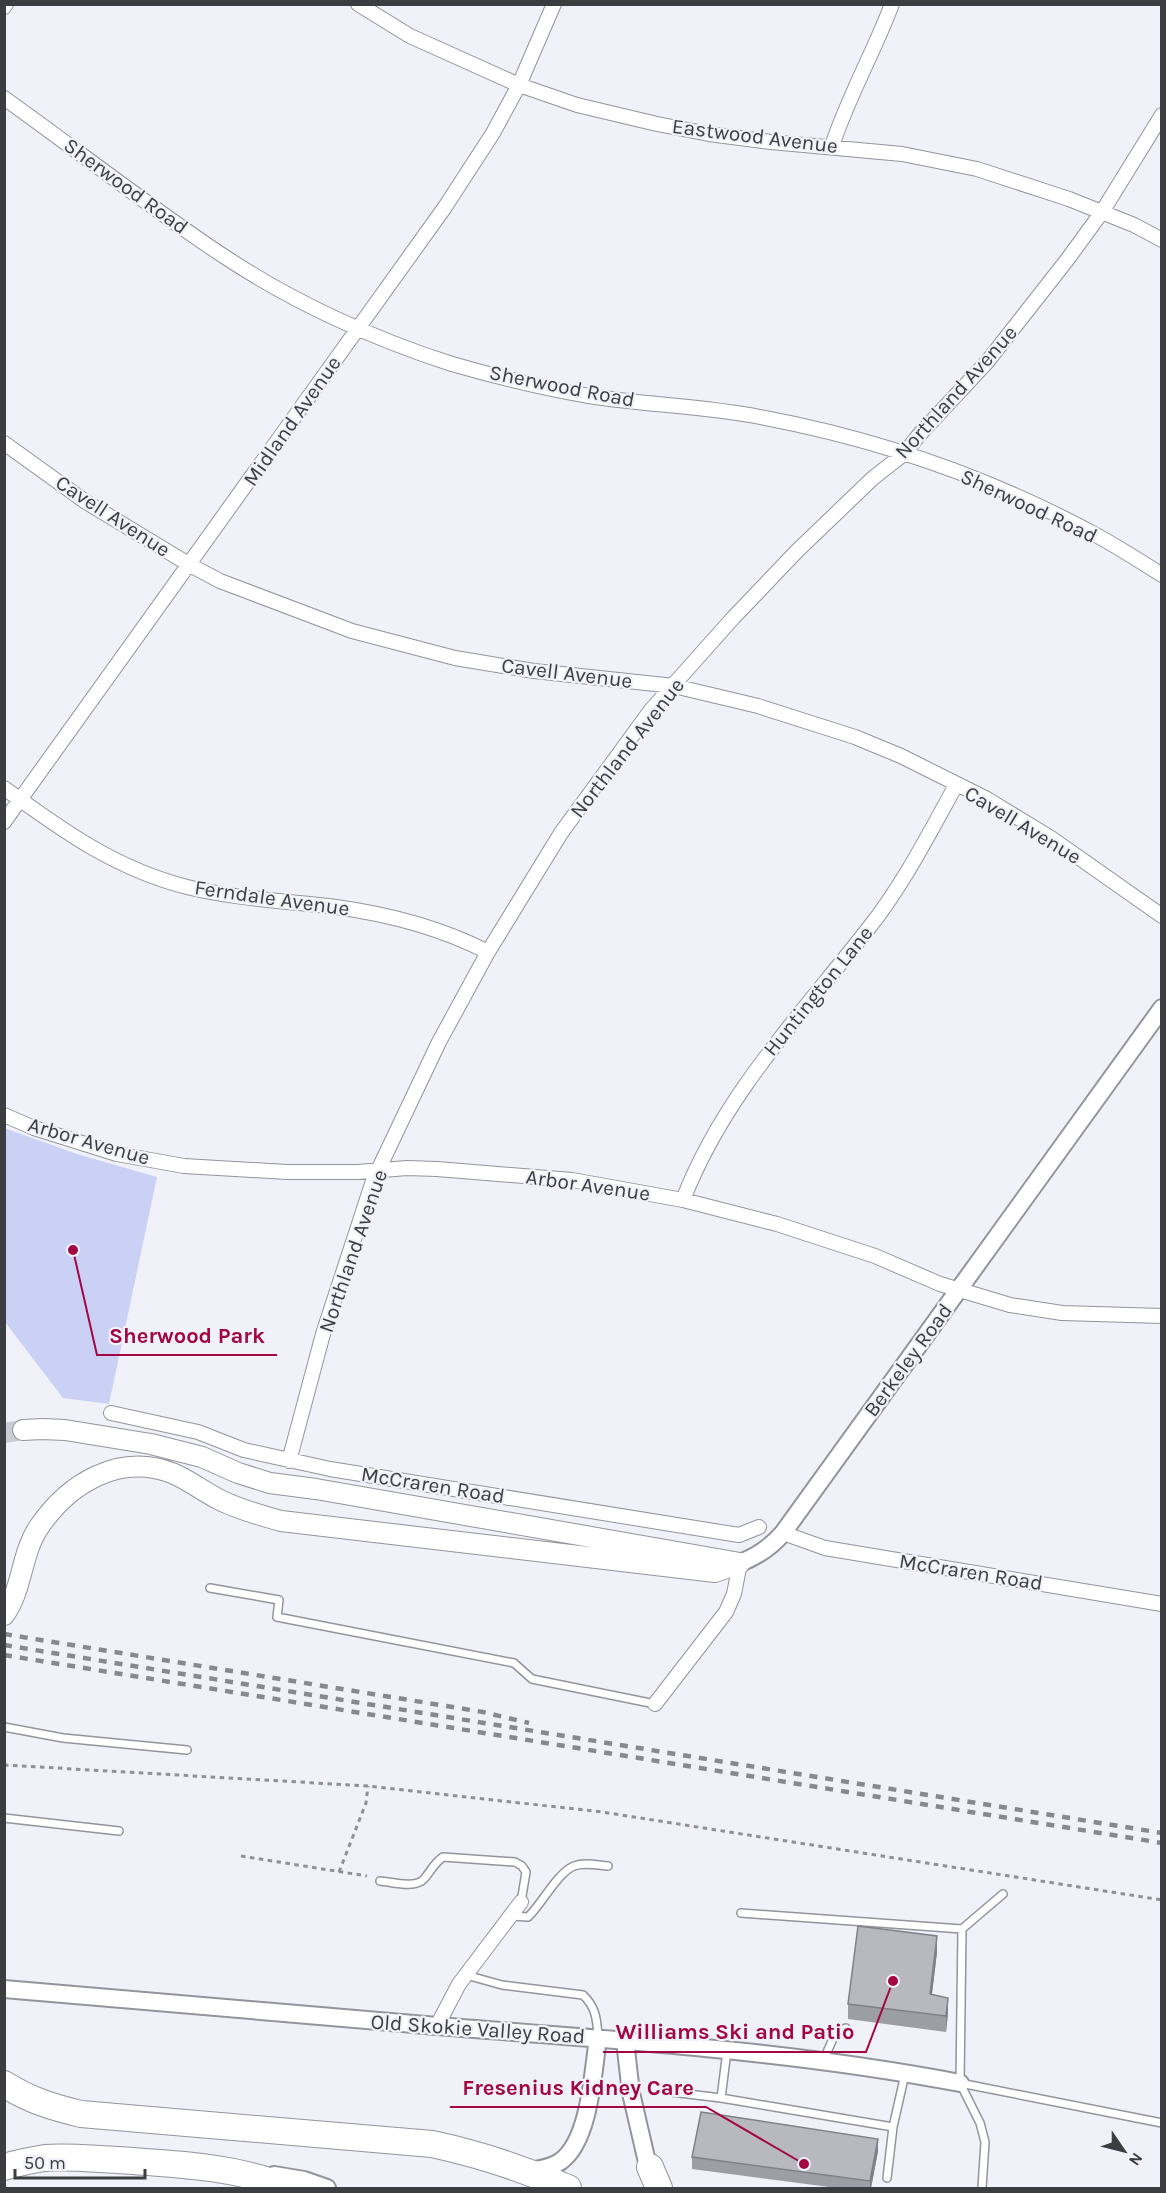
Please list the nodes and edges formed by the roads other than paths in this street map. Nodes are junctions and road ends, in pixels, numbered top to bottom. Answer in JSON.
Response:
{"nodes":[{"id":1,"x":358,"y":4,"type":"edge"},
{"id":2,"x":554,"y":4,"type":"edge"},
{"id":3,"x":892,"y":4,"type":"edge"},
{"id":4,"x":519,"y":85,"type":"junction"},
{"id":5,"x":4,"y":98,"type":"edge"},
{"id":6,"x":1161,"y":115,"type":"edge"},
{"id":7,"x":832,"y":146,"type":"junction"},
{"id":8,"x":1102,"y":212,"type":"junction"},
{"id":9,"x":1161,"y":240,"type":"edge"},
{"id":10,"x":359,"y":328,"type":"junction"},
{"id":11,"x":4,"y":443,"type":"edge"},
{"id":12,"x":905,"y":453,"type":"junction"},
{"id":13,"x":190,"y":565,"type":"junction"},
{"id":14,"x":1161,"y":575,"type":"edge"},
{"id":15,"x":674,"y":686,"type":"junction"},
{"id":16,"x":956,"y":785,"type":"junction"},
{"id":17,"x":4,"y":788,"type":"edge"},
{"id":18,"x":20,"y":800,"type":"junction"},
{"id":19,"x":4,"y":822,"type":"edge"},
{"id":20,"x":1161,"y":916,"type":"edge"},
{"id":21,"x":488,"y":952,"type":"junction"},
{"id":22,"x":1161,"y":1008,"type":"edge"},
{"id":23,"x":4,"y":1115,"type":"edge"},
{"id":24,"x":381,"y":1170,"type":"junction"},
{"id":25,"x":683,"y":1200,"type":"junction"},
{"id":26,"x":958,"y":1290,"type":"junction"},
{"id":27,"x":1161,"y":1316,"type":"edge"},
{"id":28,"x":111,"y":1413,"type":"dead end"},
{"id":29,"x":23,"y":1430,"type":"tunnel mouth"},
{"id":30,"x":289,"y":1461,"type":"junction"},
{"id":31,"x":759,"y":1527,"type":"dead end"},
{"id":32,"x":783,"y":1533,"type":"junction"},
{"id":33,"x":740,"y":1563,"type":"junction"},
{"id":34,"x":210,"y":1588,"type":"dead end"},
{"id":35,"x":1161,"y":1604,"type":"edge"},
{"id":36,"x":9,"y":1609,"type":"edge"},
{"id":37,"x":655,"y":1704,"type":"joint"},
{"id":38,"x":4,"y":1727,"type":"edge"},
{"id":39,"x":186,"y":1750,"type":"dead end"},
{"id":40,"x":4,"y":1818,"type":"edge"},
{"id":41,"x":118,"y":1831,"type":"dead end"},
{"id":42,"x":608,"y":1866,"type":"dead end"},
{"id":43,"x":380,"y":1881,"type":"dead end"},
{"id":44,"x":1003,"y":1894,"type":"dead end"},
{"id":45,"x":521,"y":1902,"type":"joint"},
{"id":46,"x":741,"y":1913,"type":"dead end"},
{"id":47,"x":512,"y":1916,"type":"junction"},
{"id":48,"x":962,"y":1929,"type":"junction"},
{"id":49,"x":466,"y":1975,"type":"junction"},
{"id":50,"x":4,"y":1989,"type":"edge"},
{"id":51,"x":437,"y":2026,"type":"junction"},
{"id":52,"x":846,"y":2028,"type":"dead end"},
{"id":53,"x":598,"y":2038,"type":"junction"},
{"id":54,"x":625,"y":2041,"type":"junction"},
{"id":55,"x":727,"y":2050,"type":"junction"},
{"id":56,"x":824,"y":2061,"type":"junction"},
{"id":57,"x":905,"y":2073,"type":"junction"},
{"id":58,"x":960,"y":2083,"type":"junction"},
{"id":59,"x":4,"y":2084,"type":"edge"},
{"id":60,"x":671,"y":2092,"type":"dead end"},
{"id":61,"x":721,"y":2098,"type":"junction"},
{"id":62,"x":1161,"y":2123,"type":"edge"},
{"id":63,"x":893,"y":2127,"type":"junction"},
{"id":64,"x":4,"y":2168,"type":"edge"},
{"id":65,"x":238,"y":2172,"type":"junction"},
{"id":66,"x":529,"y":2172,"type":"junction"},
{"id":67,"x":887,"y":2178,"type":"dead end"},
{"id":68,"x":653,"y":2181,"type":"edge"},
{"id":69,"x":288,"y":2188,"type":"edge"},
{"id":70,"x":327,"y":2188,"type":"edge"},
{"id":71,"x":568,"y":2188,"type":"edge"},
{"id":72,"x":982,"y":2188,"type":"edge"}],
"edges":[{"from":1,"to":4,"type":"street","name":"Eastwood Avenue"},
{"from":2,"to":4,"type":"street","name":"Midland Avenue"},
{"from":3,"to":7,"type":"street"},
{"from":4,"to":7,"type":"street","name":"Eastwood Avenue"},
{"from":4,"to":10,"type":"street","name":"Midland Avenue"},
{"from":5,"to":10,"type":"street","name":"Sherwood Road"},
{"from":6,"to":8,"type":"street","name":"Northland Avenue"},
{"from":7,"to":8,"type":"street","name":"Eastwood Avenue"},
{"from":8,"to":9,"type":"street","name":"Eastwood Avenue"},
{"from":8,"to":12,"type":"street","name":"Northland Avenue"},
{"from":10,"to":12,"type":"street","name":"Sherwood Road"},
{"from":10,"to":13,"type":"street","name":"Midland Avenue"},
{"from":11,"to":13,"type":"street","name":"Cavell Avenue"},
{"from":12,"to":14,"type":"street","name":"Sherwood Road"},
{"from":12,"to":15,"type":"street","name":"Northland Avenue"},
{"from":13,"to":15,"type":"street","name":"Cavell Avenue"},
{"from":13,"to":18,"type":"street","name":"Midland Avenue"},
{"from":15,"to":16,"type":"street","name":"Cavell Avenue"},
{"from":15,"to":21,"type":"street","name":"Northland Avenue"},
{"from":16,"to":20,"type":"street","name":"Cavell Avenue"},
{"from":16,"to":25,"type":"street","name":"Huntington Lane"},
{"from":17,"to":18,"type":"street","name":"Ferndale Avenue"},
{"from":18,"to":19,"type":"street","name":"Midland Avenue"},
{"from":18,"to":21,"type":"street","name":"Ferndale Avenue"},
{"from":21,"to":24,"type":"street","name":"Northland Avenue"},
{"from":22,"to":26,"type":"street","name":"Berkeley Road"},
{"from":23,"to":24,"type":"street","name":"Arbor Avenue"},
{"from":24,"to":25,"type":"street","name":"Arbor Avenue"},
{"from":24,"to":30,"type":"street","name":"Northland Avenue"},
{"from":25,"to":26,"type":"street","name":"Arbor Avenue"},
{"from":26,"to":27,"type":"street","name":"Arbor Avenue"},
{"from":26,"to":32,"type":"street","name":"Berkeley Road"},
{"from":28,"to":30,"type":"street","name":"McCraren Road"},
{"from":29,"to":33,"type":"main road"},
{"from":30,"to":31,"type":"street","name":"McCraren Road"},
{"from":32,"to":33,"type":"street","name":"Berkeley Road"},
{"from":32,"to":35,"type":"street","name":"McCraren Road"},
{"from":33,"to":36,"type":"main road"},
{"from":33,"to":37,"type":"street"},
{"from":34,"to":37,"type":"lane"},
{"from":38,"to":39,"type":"lane"},
{"from":40,"to":41,"type":"lane"},
{"from":42,"to":47,"type":"lane"},
{"from":43,"to":45,"type":"lane"},
{"from":44,"to":48,"type":"lane"},
{"from":45,"to":47,"type":"street"},
{"from":46,"to":48,"type":"lane"},
{"from":47,"to":49,"type":"street"},
{"from":48,"to":58,"type":"lane"},
{"from":49,"to":51,"type":"street"},
{"from":49,"to":53,"type":"lane"},
{"from":50,"to":51,"type":"street","name":"Old Skokie Valley Road"},
{"from":51,"to":53,"type":"street","name":"Old Skokie Valley Road"},
{"from":52,"to":56,"type":"lane"},
{"from":53,"to":54,"type":"street","name":"Old Skokie Valley Road"},
{"from":53,"to":66,"type":"street"},
{"from":54,"to":55,"type":"street","name":"Old Skokie Valley Road"},
{"from":54,"to":68,"type":"street"},
{"from":55,"to":56,"type":"street","name":"Old Skokie Valley Road"},
{"from":55,"to":61,"type":"lane"},
{"from":56,"to":57,"type":"street","name":"Old Skokie Valley Road"},
{"from":57,"to":58,"type":"street","name":"Old Skokie Valley Road"},
{"from":57,"to":63,"type":"lane"},
{"from":58,"to":62,"type":"lane","name":"Old Skokie Valley Road"},
{"from":58,"to":72,"type":"lane"},
{"from":59,"to":66,"type":"highway"},
{"from":60,"to":61,"type":"lane"},
{"from":61,"to":63,"type":"lane"},
{"from":63,"to":67,"type":"lane"},
{"from":64,"to":65,"type":"highway"},
{"from":65,"to":69,"type":"highway"},
{"from":65,"to":70,"type":"street"},
{"from":66,"to":71,"type":"highway"}]}
